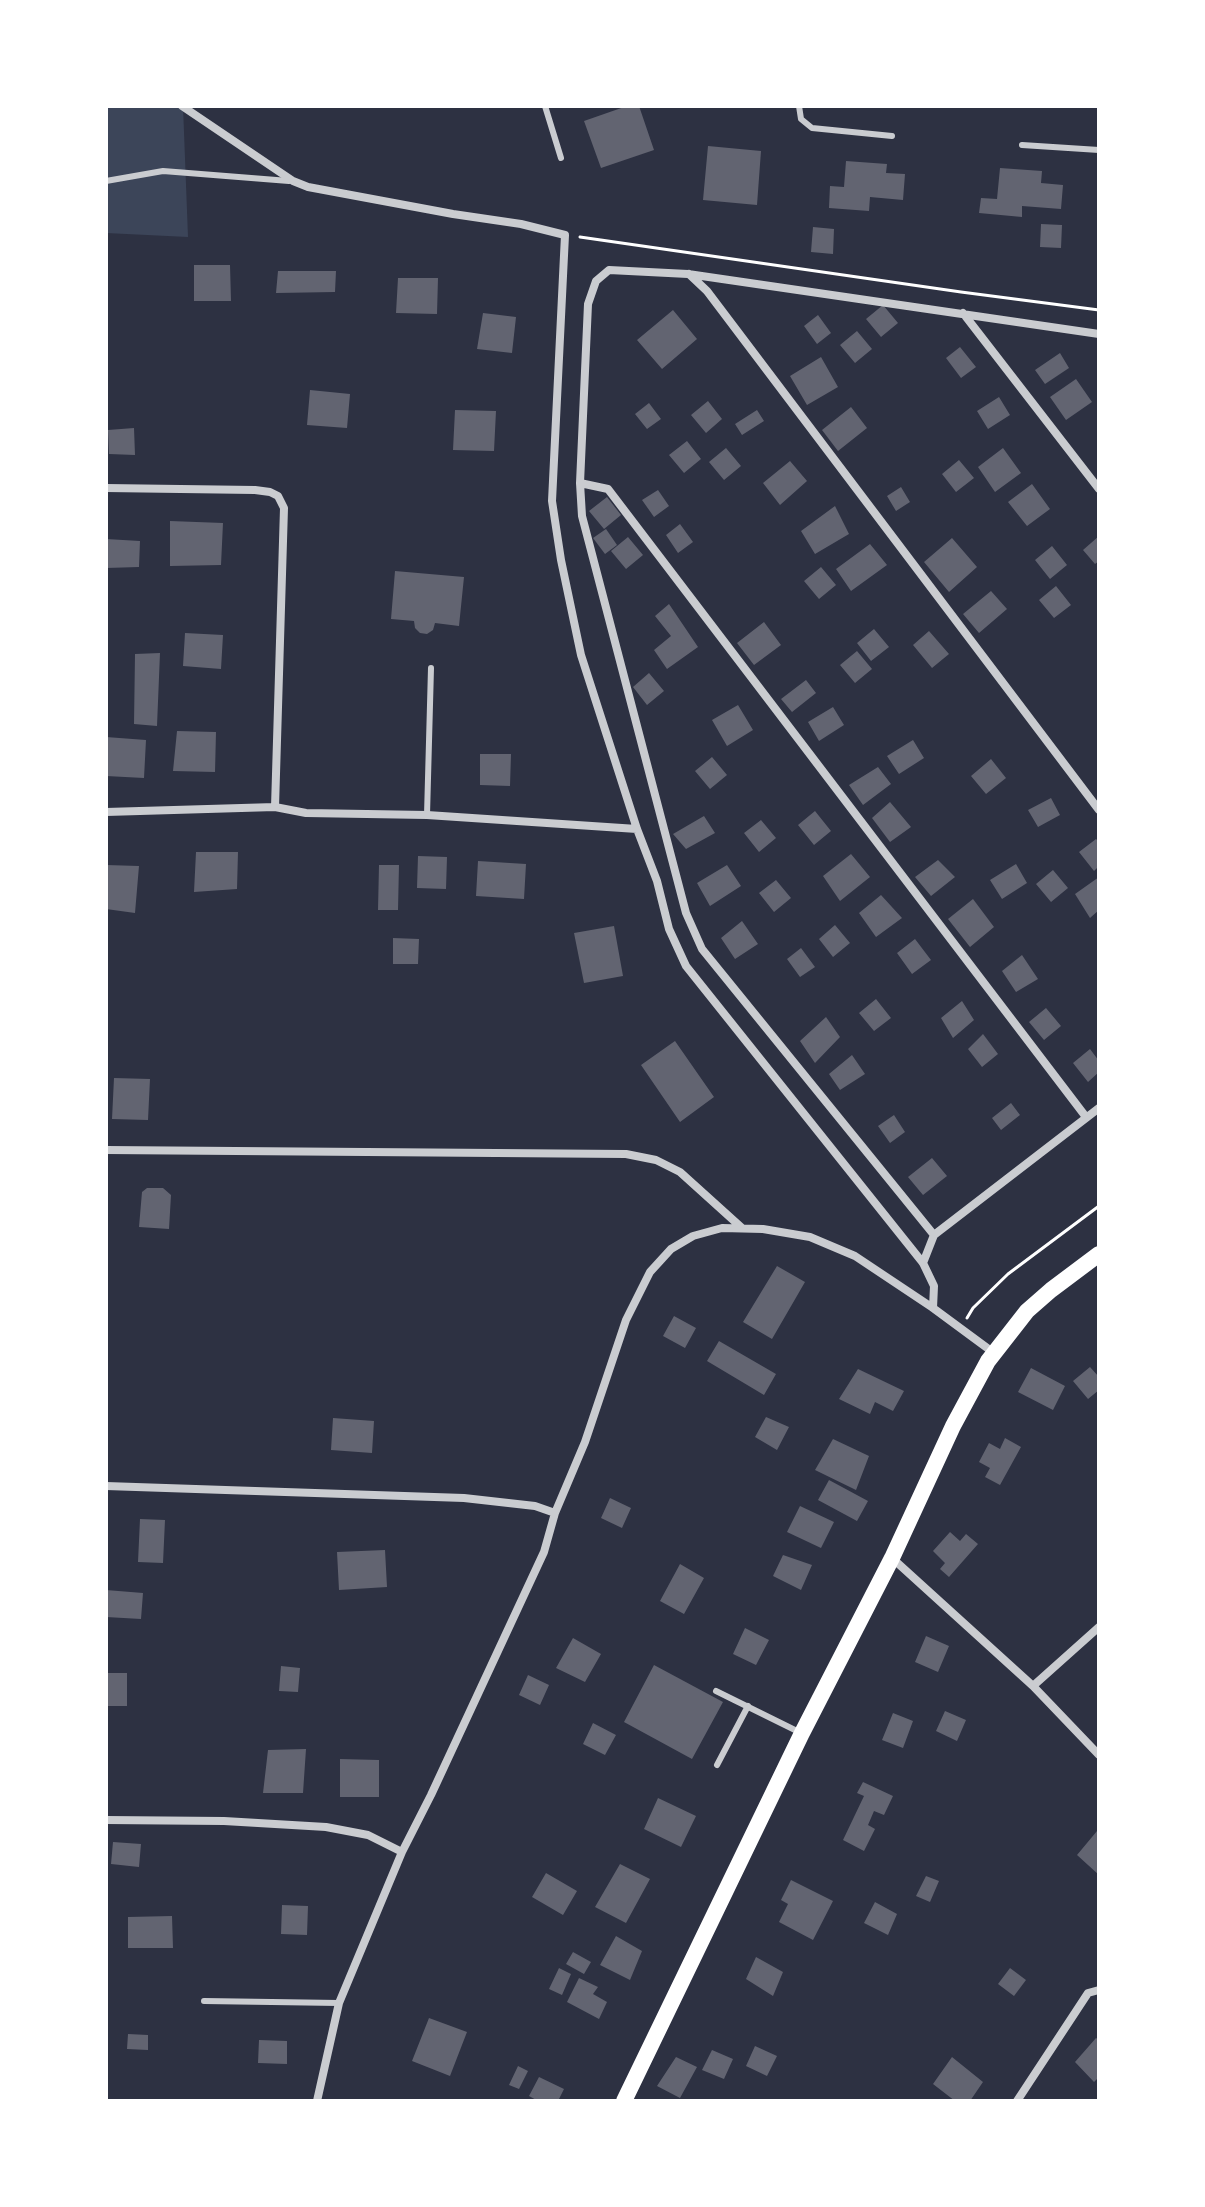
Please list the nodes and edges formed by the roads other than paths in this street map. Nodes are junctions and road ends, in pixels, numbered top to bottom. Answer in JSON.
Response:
{"nodes":[{"id":1,"x":182,"y":106,"type":"edge"},
{"id":2,"x":545,"y":106,"type":"edge"},
{"id":3,"x":799,"y":106,"type":"edge"},
{"id":4,"x":892,"y":136,"type":"dead end"},
{"id":5,"x":1022,"y":145,"type":"dead end"},
{"id":6,"x":1099,"y":150,"type":"edge"},
{"id":7,"x":561,"y":158,"type":"dead end"},
{"id":8,"x":106,"y":181,"type":"edge"},
{"id":9,"x":293,"y":181,"type":"junction"},
{"id":10,"x":688,"y":274,"type":"junction"},
{"id":11,"x":963,"y":313,"type":"junction"},
{"id":12,"x":1099,"y":334,"type":"edge"},
{"id":13,"x":580,"y":483,"type":"junction"},
{"id":14,"x":106,"y":488,"type":"edge"},
{"id":15,"x":1099,"y":489,"type":"edge"},
{"id":16,"x":431,"y":668,"type":"dead end"},
{"id":17,"x":275,"y":807,"type":"junction"},
{"id":18,"x":1099,"y":810,"type":"edge"},
{"id":19,"x":106,"y":812,"type":"edge"},
{"id":20,"x":427,"y":815,"type":"junction"},
{"id":21,"x":637,"y":829,"type":"junction"},
{"id":22,"x":1099,"y":1108,"type":"edge"},
{"id":23,"x":1086,"y":1117,"type":"junction"},
{"id":24,"x":106,"y":1150,"type":"edge"},
{"id":25,"x":742,"y":1228,"type":"junction"},
{"id":26,"x":934,"y":1235,"type":"junction"},
{"id":27,"x":1099,"y":1254,"type":"edge"},
{"id":28,"x":923,"y":1263,"type":"junction"},
{"id":29,"x":933,"y":1308,"type":"junction"},
{"id":30,"x":994,"y":1353,"type":"junction"},
{"id":31,"x":106,"y":1486,"type":"edge"},
{"id":32,"x":555,"y":1513,"type":"junction"},
{"id":33,"x":892,"y":1558,"type":"junction"},
{"id":34,"x":1099,"y":1627,"type":"edge"},
{"id":35,"x":1033,"y":1686,"type":"junction"},
{"id":36,"x":716,"y":1691,"type":"dead end"},
{"id":37,"x":748,"y":1706,"type":"junction"},
{"id":38,"x":802,"y":1733,"type":"junction"},
{"id":39,"x":1099,"y":1755,"type":"edge"},
{"id":40,"x":717,"y":1765,"type":"dead end"},
{"id":41,"x":106,"y":1820,"type":"edge"},
{"id":42,"x":402,"y":1852,"type":"junction"},
{"id":43,"x":1099,"y":1990,"type":"edge"},
{"id":44,"x":204,"y":2001,"type":"dead end"},
{"id":45,"x":339,"y":2003,"type":"junction"},
{"id":46,"x":317,"y":2101,"type":"edge"},
{"id":47,"x":624,"y":2101,"type":"edge"},
{"id":48,"x":1017,"y":2101,"type":"edge"}],
"edges":[{"from":1,"to":9,"type":"street"},
{"from":2,"to":7,"type":"lane"},
{"from":3,"to":4,"type":"lane"},
{"from":5,"to":6,"type":"lane"},
{"from":8,"to":9,"type":"lane"},
{"from":9,"to":21,"type":"street"},
{"from":10,"to":11,"type":"street"},
{"from":10,"to":13,"type":"street"},
{"from":10,"to":18,"type":"street"},
{"from":11,"to":12,"type":"street"},
{"from":11,"to":15,"type":"street"},
{"from":13,"to":23,"type":"street"},
{"from":13,"to":26,"type":"street"},
{"from":14,"to":17,"type":"street"},
{"from":16,"to":20,"type":"lane"},
{"from":17,"to":19,"type":"street"},
{"from":17,"to":20,"type":"street"},
{"from":20,"to":21,"type":"street"},
{"from":21,"to":28,"type":"street"},
{"from":22,"to":23,"type":"street"},
{"from":23,"to":26,"type":"street"},
{"from":24,"to":25,"type":"street"},
{"from":25,"to":29,"type":"street"},
{"from":25,"to":32,"type":"street"},
{"from":26,"to":28,"type":"street"},
{"from":27,"to":30,"type":"main road"},
{"from":28,"to":29,"type":"street"},
{"from":29,"to":30,"type":"street"},
{"from":30,"to":33,"type":"main road"},
{"from":31,"to":32,"type":"street"},
{"from":32,"to":42,"type":"street"},
{"from":33,"to":35,"type":"street"},
{"from":33,"to":38,"type":"main road"},
{"from":34,"to":35,"type":"street"},
{"from":35,"to":39,"type":"street"},
{"from":36,"to":37,"type":"lane"},
{"from":37,"to":38,"type":"lane"},
{"from":37,"to":40,"type":"lane"},
{"from":38,"to":47,"type":"main road"},
{"from":41,"to":42,"type":"street"},
{"from":42,"to":45,"type":"street"},
{"from":43,"to":48,"type":"street"},
{"from":44,"to":45,"type":"lane"},
{"from":45,"to":46,"type":"street"}]}
